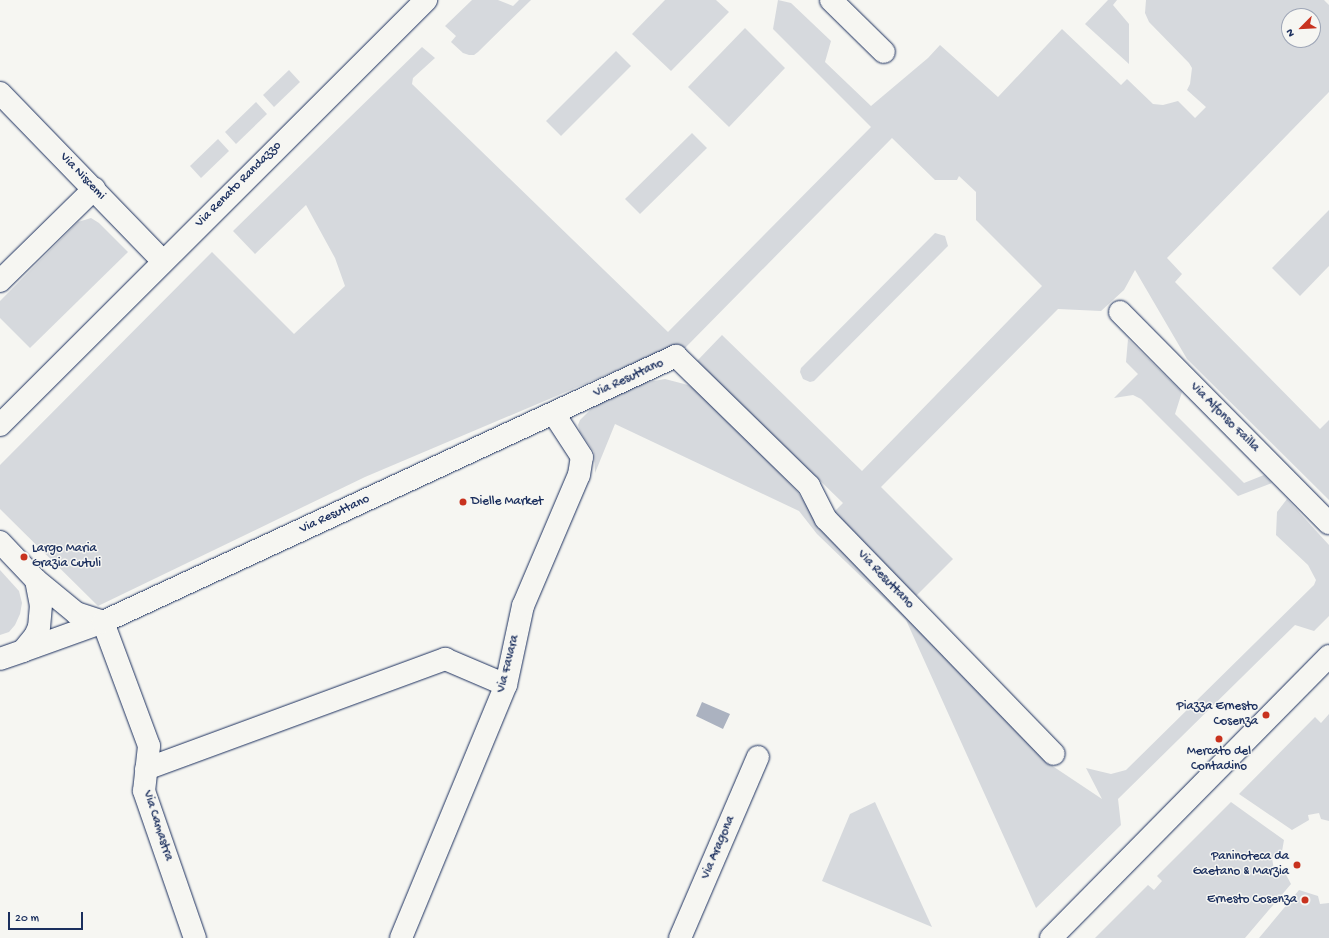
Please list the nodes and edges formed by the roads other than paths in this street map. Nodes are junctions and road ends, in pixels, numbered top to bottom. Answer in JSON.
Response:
{"nodes":[{"id":1,"x":831,"y":0,"type":"edge"},
{"id":2,"x":417,"y":3,"type":"edge"},
{"id":3,"x":884,"y":52,"type":"dead end"},
{"id":4,"x":0,"y":93,"type":"edge"},
{"id":5,"x":94,"y":189,"type":"junction"},
{"id":6,"x":163,"y":261,"type":"junction"},
{"id":7,"x":0,"y":281,"type":"edge"},
{"id":8,"x":1120,"y":312,"type":"dead end"},
{"id":9,"x":554,"y":414,"type":"junction"},
{"id":10,"x":0,"y":425,"type":"edge"},
{"id":11,"x":1329,"y":523,"type":"edge"},
{"id":12,"x":0,"y":542,"type":"edge"},
{"id":13,"x":36,"y":580,"type":"junction"},
{"id":14,"x":103,"y":622,"type":"junction"},
{"id":15,"x":23,"y":651,"type":"junction"},
{"id":16,"x":1329,"y":656,"type":"edge"},
{"id":17,"x":0,"y":659,"type":"edge"},
{"id":18,"x":506,"y":685,"type":"junction"},
{"id":19,"x":1054,"y":754,"type":"dead end"},
{"id":20,"x":758,"y":757,"type":"dead end"},
{"id":21,"x":146,"y":769,"type":"junction"},
{"id":22,"x":196,"y":938,"type":"edge"},
{"id":23,"x":401,"y":938,"type":"edge"},
{"id":24,"x":680,"y":938,"type":"edge"},
{"id":25,"x":1051,"y":938,"type":"edge"}],
"edges":[{"from":1,"to":3,"type":"street"},
{"from":2,"to":6,"type":"street","name":"Via Renato Randazzo"},
{"from":4,"to":5,"type":"street","name":"Via Niscemi"},
{"from":5,"to":6,"type":"street","name":"Via Niscemi"},
{"from":5,"to":7,"type":"street"},
{"from":6,"to":10,"type":"street","name":"Via Renato Randazzo"},
{"from":8,"to":11,"type":"street","name":"Via Alfonso Failla"},
{"from":9,"to":14,"type":"street","name":"Via Resuttano"},
{"from":9,"to":18,"type":"street","name":"Via Favara"},
{"from":9,"to":19,"type":"street","name":"Via Resuttano"},
{"from":12,"to":13,"type":"street"},
{"from":13,"to":14,"type":"street"},
{"from":13,"to":15,"type":"street"},
{"from":14,"to":15,"type":"street","name":"Via Resuttano"},
{"from":14,"to":21,"type":"street","name":"Via Camastra"},
{"from":15,"to":17,"type":"street","name":"Via Resuttano"},
{"from":16,"to":25,"type":"street"},
{"from":18,"to":21,"type":"street"},
{"from":18,"to":23,"type":"street","name":"Via Favara"},
{"from":20,"to":24,"type":"street","name":"Via Aragona"},
{"from":21,"to":22,"type":"street","name":"Via Camastra"}]}
